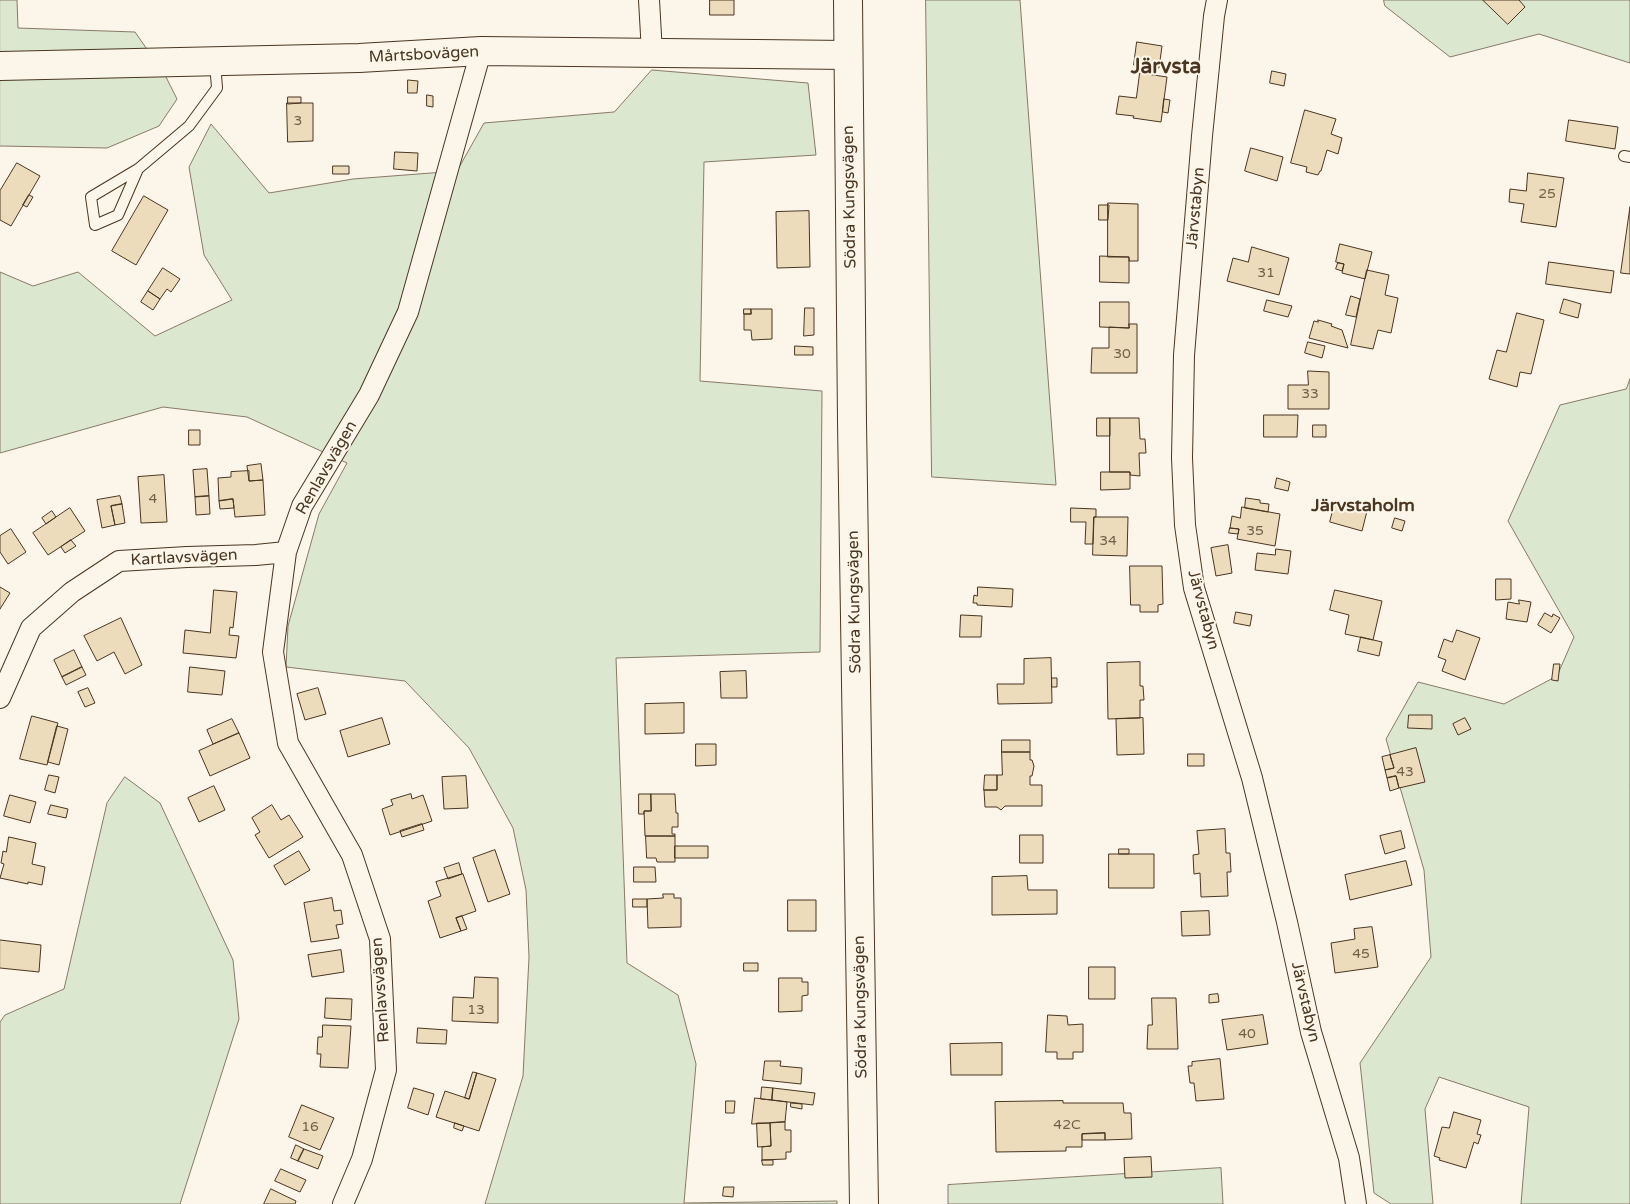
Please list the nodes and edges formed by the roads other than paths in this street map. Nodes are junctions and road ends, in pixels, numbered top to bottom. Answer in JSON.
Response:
{"nodes":[{"id":1,"x":649,"y":0,"type":"edge"},
{"id":2,"x":848,"y":0,"type":"edge"},
{"id":3,"x":1217,"y":0,"type":"edge"},
{"id":4,"x":481,"y":51,"type":"junction"},
{"id":5,"x":652,"y":54,"type":"junction"},
{"id":6,"x":848,"y":55,"type":"junction"},
{"id":7,"x":215,"y":62,"type":"junction"},
{"id":8,"x":0,"y":66,"type":"edge"},
{"id":9,"x":138,"y":169,"type":"junction"},
{"id":10,"x":286,"y":552,"type":"junction"},
{"id":11,"x":0,"y":698,"type":"edge"},
{"id":12,"x":343,"y":1204,"type":"edge"},
{"id":13,"x":864,"y":1204,"type":"edge"},
{"id":14,"x":1356,"y":1204,"type":"edge"}],
"edges":[{"from":1,"to":5,"type":"street"},
{"from":2,"to":6,"type":"main road","name":"Södra Kungsvägen"},
{"from":3,"to":14,"type":"street","name":"Järvstabyn"},
{"from":4,"to":5,"type":"main road","name":"Mårtsbovägen"},
{"from":4,"to":7,"type":"main road","name":"Mårtsbovägen"},
{"from":4,"to":10,"type":"street","name":"Renlavsvägen"},
{"from":5,"to":6,"type":"main road","name":"Mårtsbovägen"},
{"from":6,"to":13,"type":"main road","name":"Södra Kungsvägen"},
{"from":7,"to":8,"type":"main road","name":"Mårtsbovägen"},
{"from":7,"to":9,"type":"lane"},
{"from":9,"to":9,"type":"lane"},
{"from":10,"to":11,"type":"street","name":"Kartlavsvägen"},
{"from":10,"to":12,"type":"street","name":"Renlavsvägen"}]}
